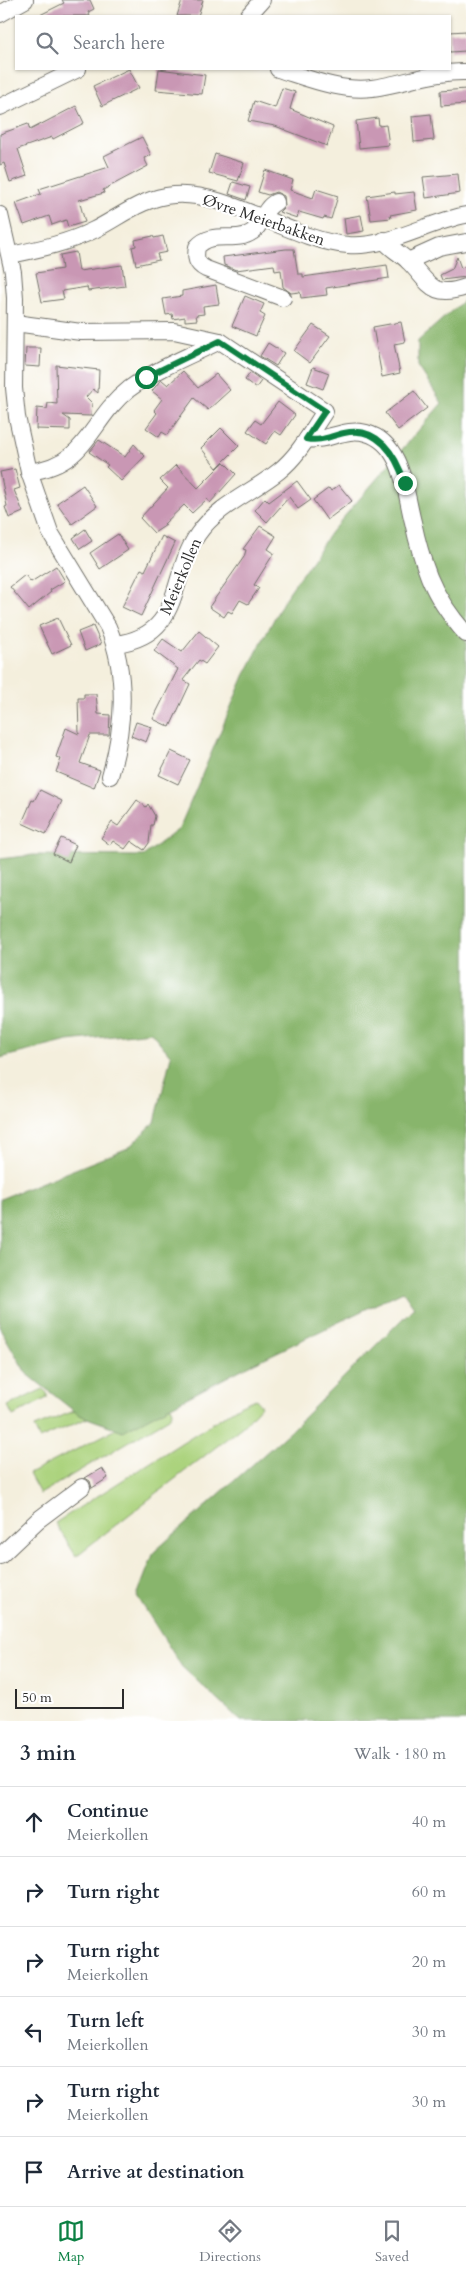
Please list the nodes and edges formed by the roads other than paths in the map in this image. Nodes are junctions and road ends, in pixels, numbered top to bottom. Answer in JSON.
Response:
{"nodes":[{"id":1,"x":262,"y":0,"type":"edge"},
{"id":2,"x":20,"y":1,"type":"edge"},
{"id":3,"x":0,"y":14,"type":"edge"},
{"id":4,"x":249,"y":15,"type":"edge"},
{"id":5,"x":76,"y":70,"type":"edge"},
{"id":6,"x":281,"y":70,"type":"edge"},
{"id":7,"x":466,"y":72,"type":"edge"},
{"id":8,"x":0,"y":107,"type":"edge"},
{"id":9,"x":276,"y":202,"type":"dead end"},
{"id":10,"x":0,"y":215,"type":"edge"},
{"id":11,"x":466,"y":216,"type":"edge"},
{"id":12,"x":261,"y":218,"type":"junction"},
{"id":13,"x":384,"y":240,"type":"junction"},
{"id":14,"x":466,"y":242,"type":"edge"},
{"id":15,"x":11,"y":255,"type":"junction"},
{"id":16,"x":408,"y":261,"type":"junction"},
{"id":17,"x":466,"y":287,"type":"edge"},
{"id":18,"x":283,"y":298,"type":"dead end"},
{"id":19,"x":15,"y":323,"type":"junction"},
{"id":20,"x":220,"y":341,"type":"junction"},
{"id":21,"x":306,"y":439,"type":"junction"},
{"id":22,"x":29,"y":472,"type":"junction"},
{"id":23,"x":466,"y":634,"type":"edge"},
{"id":24,"x":115,"y":644,"type":"junction"},
{"id":25,"x":110,"y":776,"type":"dead end"},
{"id":26,"x":82,"y":1487,"type":"dead end"},
{"id":27,"x":0,"y":1556,"type":"edge"}],
"edges":[{"from":1,"to":4,"type":"street"},
{"from":2,"to":3,"type":"street"},
{"from":5,"to":8,"type":"street"},
{"from":6,"to":7,"type":"street"},
{"from":9,"to":12,"type":"street"},
{"from":10,"to":15,"type":"street"},
{"from":11,"to":13,"type":"street","name":"Øvre Meierbakken"},
{"from":12,"to":13,"type":"street","name":"Øvre Meierbakken"},
{"from":12,"to":15,"type":"street","name":"Øvre Meierbakken"},
{"from":12,"to":18,"type":"street"},
{"from":13,"to":16,"type":"street"},
{"from":14,"to":16,"type":"street"},
{"from":15,"to":19,"type":"street"},
{"from":16,"to":17,"type":"street"},
{"from":19,"to":20,"type":"street"},
{"from":19,"to":22,"type":"street"},
{"from":20,"to":21,"type":"street","name":"Meierkollen"},
{"from":20,"to":22,"type":"street"},
{"from":21,"to":23,"type":"street"},
{"from":21,"to":24,"type":"street","name":"Meierkollen"},
{"from":22,"to":24,"type":"street"},
{"from":24,"to":25,"type":"street"},
{"from":26,"to":27,"type":"street"}]}
